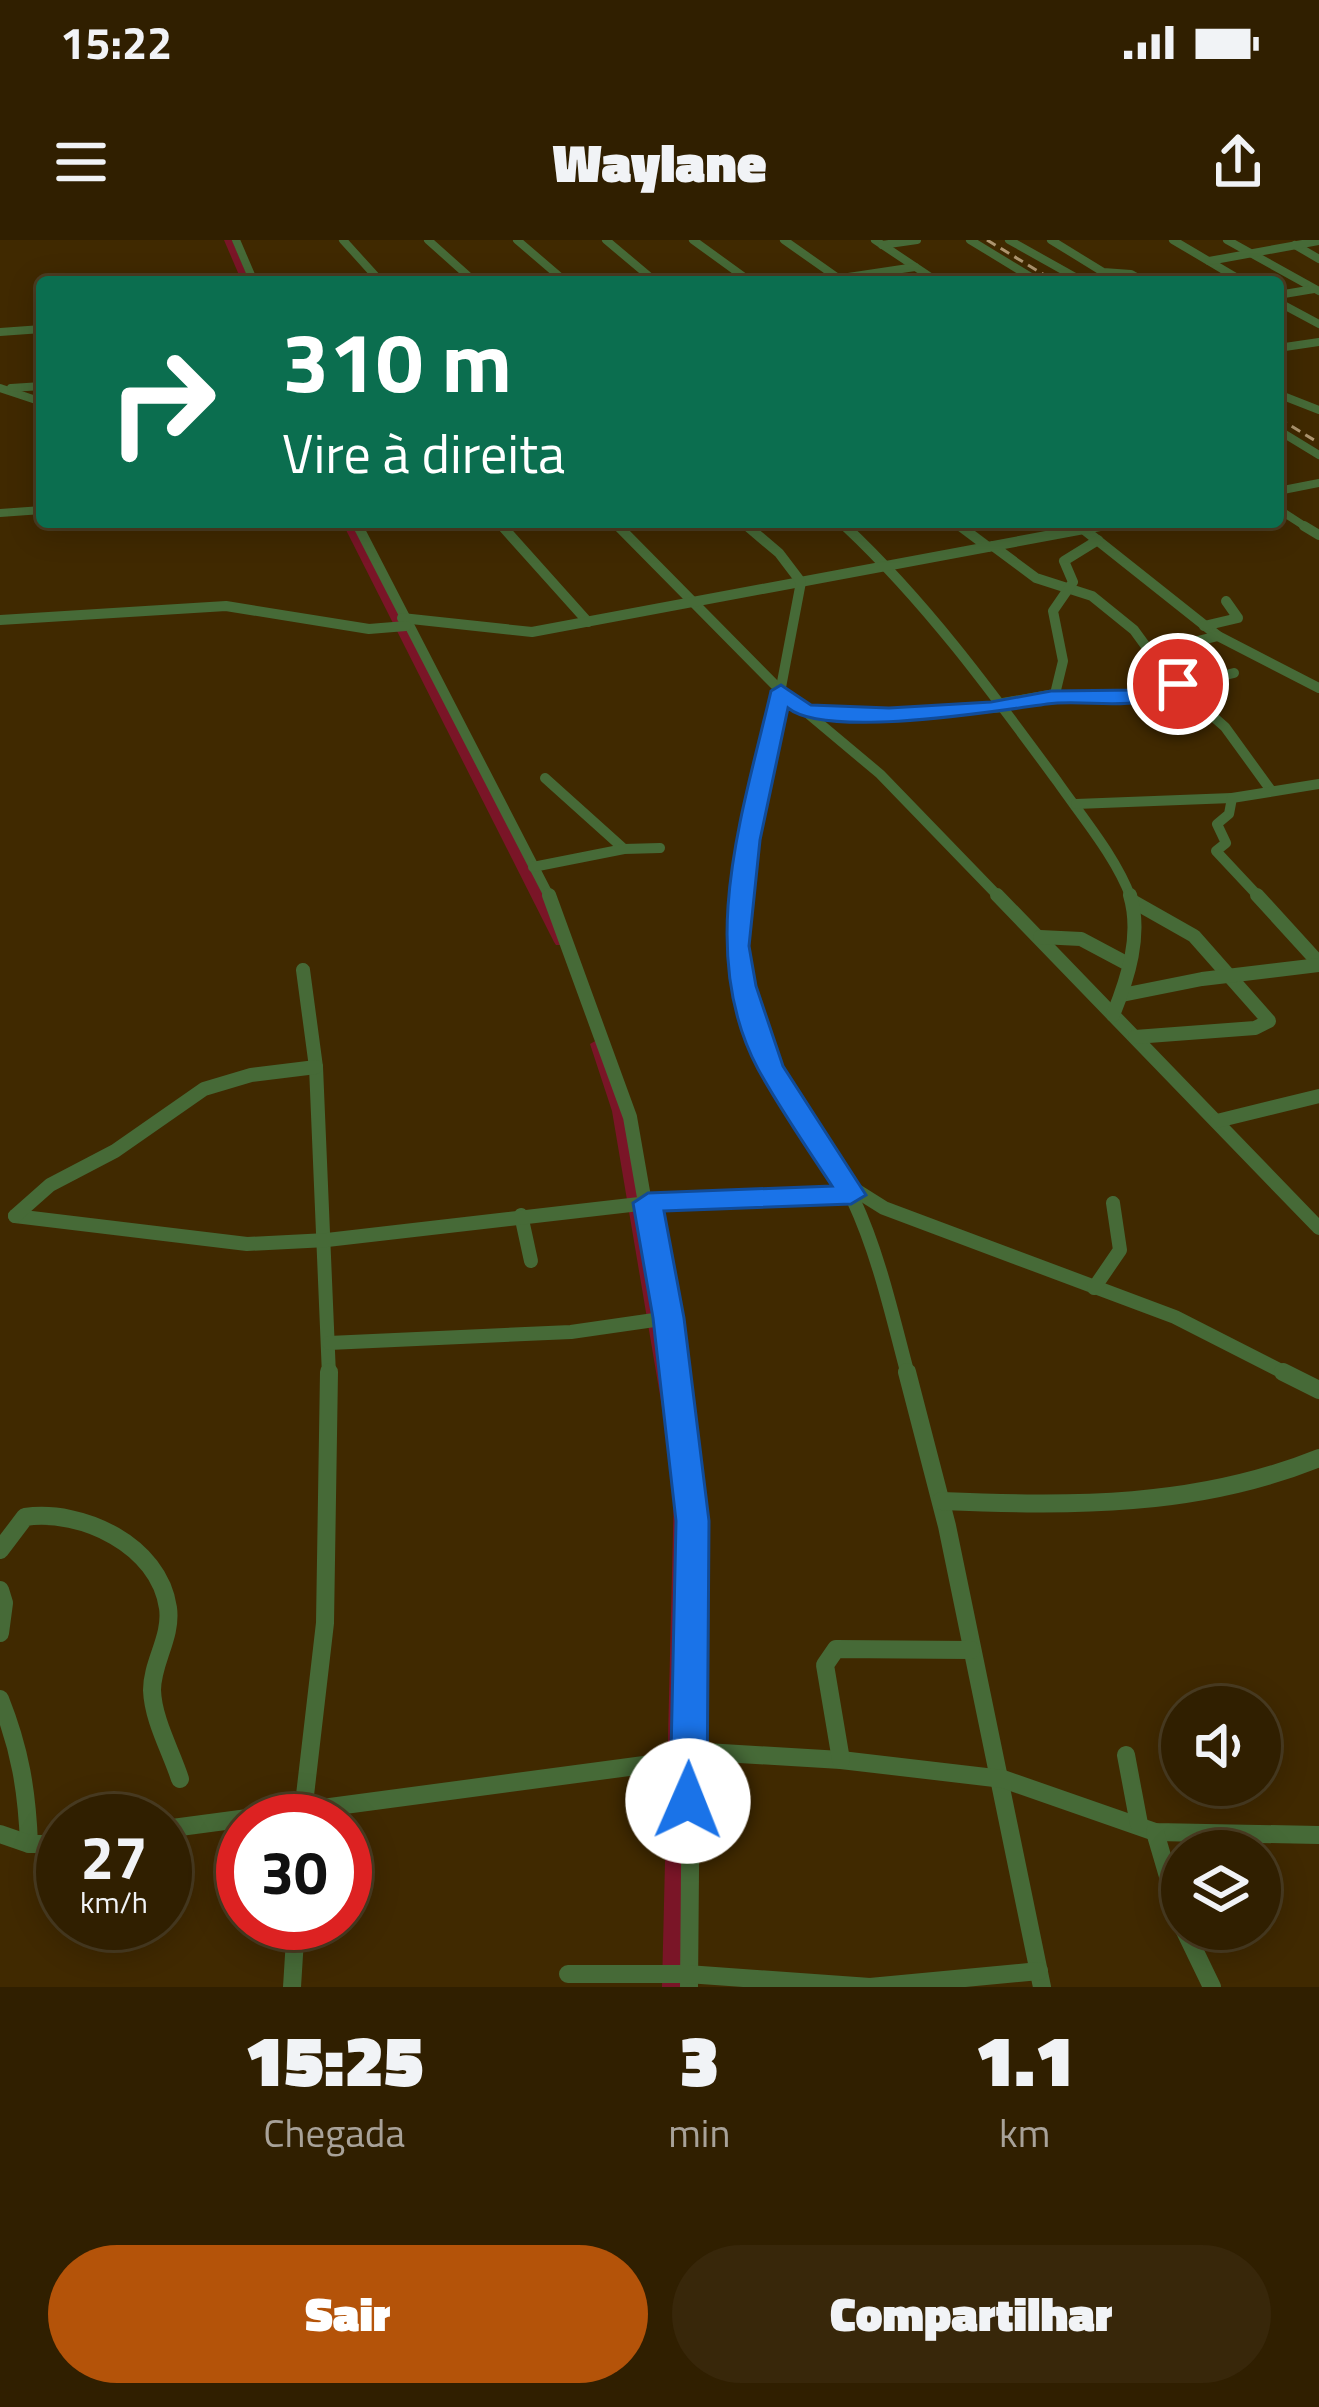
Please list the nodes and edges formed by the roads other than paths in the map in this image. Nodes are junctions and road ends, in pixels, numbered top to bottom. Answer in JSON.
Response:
{"nodes":[{"id":1,"x":236,"y":240,"type":"edge"},
{"id":2,"x":344,"y":240,"type":"edge"},
{"id":3,"x":428,"y":240,"type":"edge"},
{"id":4,"x":517,"y":240,"type":"edge"},
{"id":5,"x":606,"y":240,"type":"edge"},
{"id":6,"x":693,"y":240,"type":"edge"},
{"id":7,"x":784,"y":240,"type":"edge"},
{"id":8,"x":917,"y":240,"type":"edge"},
{"id":9,"x":970,"y":240,"type":"edge"},
{"id":10,"x":1009,"y":240,"type":"edge"},
{"id":11,"x":1053,"y":240,"type":"edge"},
{"id":12,"x":1172,"y":240,"type":"edge"},
{"id":13,"x":1227,"y":240,"type":"edge"},
{"id":14,"x":1285,"y":240,"type":"edge"},
{"id":15,"x":878,"y":242,"type":"edge"},
{"id":16,"x":1319,"y":242,"type":"edge"},
{"id":17,"x":1296,"y":246,"type":"junction"},
{"id":18,"x":1254,"y":254,"type":"junction"},
{"id":19,"x":1319,"y":259,"type":"edge"},
{"id":20,"x":1209,"y":261,"type":"junction"},
{"id":21,"x":916,"y":267,"type":"junction"},
{"id":22,"x":251,"y":276,"type":"edge"},
{"id":23,"x":376,"y":276,"type":"edge"},
{"id":24,"x":468,"y":276,"type":"edge"},
{"id":25,"x":559,"y":276,"type":"edge"},
{"id":26,"x":649,"y":276,"type":"edge"},
{"id":27,"x":743,"y":276,"type":"edge"},
{"id":28,"x":835,"y":276,"type":"edge"},
{"id":29,"x":864,"y":276,"type":"edge"},
{"id":30,"x":929,"y":276,"type":"edge"},
{"id":31,"x":1029,"y":276,"type":"edge"},
{"id":32,"x":1073,"y":276,"type":"edge"},
{"id":33,"x":1134,"y":276,"type":"edge"},
{"id":34,"x":1234,"y":276,"type":"edge"},
{"id":35,"x":1318,"y":290,"type":"edge"},
{"id":36,"x":1284,"y":298,"type":"edge"},
{"id":37,"x":1284,"y":303,"type":"edge"},
{"id":38,"x":1319,"y":324,"type":"edge"},
{"id":39,"x":36,"y":329,"type":"edge"},
{"id":40,"x":0,"y":332,"type":"edge"},
{"id":41,"x":1319,"y":342,"type":"edge"},
{"id":42,"x":1284,"y":347,"type":"edge"},
{"id":43,"x":36,"y":386,"type":"edge"},
{"id":44,"x":1,"y":388,"type":"edge"},
{"id":45,"x":1284,"y":396,"type":"edge"},
{"id":46,"x":36,"y":400,"type":"edge"},
{"id":47,"x":1319,"y":410,"type":"edge"},
{"id":48,"x":1284,"y":434,"type":"edge"},
{"id":49,"x":1319,"y":455,"type":"edge"},
{"id":50,"x":1319,"y":483,"type":"edge"},
{"id":51,"x":1284,"y":490,"type":"edge"},
{"id":52,"x":36,"y":510,"type":"edge"},
{"id":53,"x":1284,"y":512,"type":"edge"},
{"id":54,"x":0,"y":513,"type":"edge"},
{"id":55,"x":359,"y":528,"type":"edge"},
{"id":56,"x":504,"y":528,"type":"edge"},
{"id":57,"x":621,"y":528,"type":"edge"},
{"id":58,"x":750,"y":528,"type":"edge"},
{"id":59,"x":847,"y":528,"type":"edge"},
{"id":60,"x":963,"y":528,"type":"edge"},
{"id":61,"x":1070,"y":528,"type":"edge"},
{"id":62,"x":1081,"y":528,"type":"edge"},
{"id":63,"x":1319,"y":535,"type":"edge"},
{"id":64,"x":1098,"y":540,"type":"junction"},
{"id":65,"x":990,"y":547,"type":"junction"},
{"id":66,"x":887,"y":565,"type":"junction"},
{"id":67,"x":801,"y":582,"type":"junction"},
{"id":68,"x":1069,"y":588,"type":"junction"},
{"id":69,"x":1226,"y":601,"type":"dead end"},
{"id":70,"x":695,"y":603,"type":"junction"},
{"id":71,"x":0,"y":620,"type":"edge"},
{"id":72,"x":404,"y":622,"type":"junction"},
{"id":73,"x":588,"y":622,"type":"junction"},
{"id":74,"x":1204,"y":626,"type":"junction"},
{"id":75,"x":1218,"y":636,"type":"junction"},
{"id":76,"x":1153,"y":652,"type":"junction"},
{"id":77,"x":1234,"y":673,"type":"dead end"},
{"id":78,"x":1180,"y":686,"type":"junction"},
{"id":79,"x":1319,"y":688,"type":"edge"},
{"id":80,"x":781,"y":691,"type":"junction"},
{"id":81,"x":1051,"y":697,"type":"junction"},
{"id":82,"x":1004,"y":705,"type":"junction"},
{"id":83,"x":806,"y":711,"type":"junction"},
{"id":84,"x":545,"y":778,"type":"dead end"},
{"id":85,"x":1319,"y":784,"type":"edge"},
{"id":86,"x":1270,"y":789,"type":"junction"},
{"id":87,"x":1232,"y":798,"type":"junction"},
{"id":88,"x":1076,"y":804,"type":"junction"},
{"id":89,"x":661,"y":848,"type":"dead end"},
{"id":90,"x":624,"y":849,"type":"junction"},
{"id":91,"x":533,"y":867,"type":"junction"},
{"id":92,"x":1134,"y":902,"type":"junction"},
{"id":93,"x":1040,"y":937,"type":"junction"},
{"id":94,"x":1128,"y":964,"type":"junction"},
{"id":95,"x":1319,"y":964,"type":"edge"},
{"id":96,"x":303,"y":970,"type":"dead end"},
{"id":97,"x":1232,"y":974,"type":"junction"},
{"id":98,"x":1122,"y":994,"type":"junction"},
{"id":99,"x":1113,"y":1015,"type":"junction"},
{"id":100,"x":1135,"y":1036,"type":"junction"},
{"id":101,"x":316,"y":1066,"type":"junction"},
{"id":102,"x":1319,"y":1096,"type":"edge"},
{"id":103,"x":1216,"y":1121,"type":"junction"},
{"id":104,"x":848,"y":1189,"type":"junction"},
{"id":105,"x":648,"y":1203,"type":"junction"},
{"id":106,"x":1113,"y":1203,"type":"dead end"},
{"id":107,"x":521,"y":1215,"type":"junction"},
{"id":108,"x":1319,"y":1228,"type":"edge"},
{"id":109,"x":327,"y":1240,"type":"junction"},
{"id":110,"x":531,"y":1261,"type":"dead end"},
{"id":111,"x":1094,"y":1288,"type":"junction"},
{"id":112,"x":668,"y":1318,"type":"junction"},
{"id":113,"x":329,"y":1343,"type":"junction"},
{"id":114,"x":1319,"y":1390,"type":"edge"},
{"id":115,"x":1319,"y":1458,"type":"edge"},
{"id":116,"x":941,"y":1502,"type":"junction"},
{"id":117,"x":0,"y":1550,"type":"edge"},
{"id":118,"x":0,"y":1590,"type":"edge"},
{"id":119,"x":0,"y":1633,"type":"edge"},
{"id":120,"x":971,"y":1650,"type":"junction"},
{"id":121,"x":0,"y":1699,"type":"edge"},
{"id":122,"x":689,"y":1755,"type":"junction"},
{"id":123,"x":1126,"y":1755,"type":"dead end"},
{"id":124,"x":841,"y":1760,"type":"junction"},
{"id":125,"x":181,"y":1779,"type":"dead end"},
{"id":126,"x":1003,"y":1779,"type":"junction"},
{"id":127,"x":305,"y":1794,"type":"edge"},
{"id":128,"x":372,"y":1804,"type":"edge"},
{"id":129,"x":1147,"y":1828,"type":"junction"},
{"id":130,"x":0,"y":1834,"type":"edge"},
{"id":131,"x":1319,"y":1835,"type":"edge"},
{"id":132,"x":28,"y":1844,"type":"junction"},
{"id":133,"x":36,"y":1844,"type":"edge"},
{"id":134,"x":1161,"y":1866,"type":"edge"},
{"id":135,"x":294,"y":1950,"type":"edge"},
{"id":136,"x":1194,"y":1950,"type":"edge"},
{"id":137,"x":568,"y":1974,"type":"dead end"},
{"id":138,"x":1040,"y":1979,"type":"edge"},
{"id":139,"x":688,"y":1981,"type":"edge"},
{"id":140,"x":292,"y":1987,"type":"edge"},
{"id":141,"x":1212,"y":1987,"type":"edge"}],
"edges":[{"from":1,"to":22,"type":"street"},
{"from":2,"to":23,"type":"street"},
{"from":3,"to":24,"type":"street"},
{"from":4,"to":25,"type":"street"},
{"from":5,"to":26,"type":"street"},
{"from":6,"to":27,"type":"street"},
{"from":7,"to":28,"type":"street"},
{"from":8,"to":15,"type":"street"},
{"from":9,"to":31,"type":"street"},
{"from":10,"to":32,"type":"street"},
{"from":11,"to":33,"type":"street"},
{"from":12,"to":20,"type":"street"},
{"from":13,"to":18,"type":"street"},
{"from":14,"to":17,"type":"street"},
{"from":15,"to":21,"type":"street"},
{"from":16,"to":17,"type":"street"},
{"from":17,"to":18,"type":"street"},
{"from":17,"to":19,"type":"street"},
{"from":18,"to":20,"type":"street"},
{"from":18,"to":35,"type":"street"},
{"from":20,"to":34,"type":"street"},
{"from":21,"to":29,"type":"street"},
{"from":21,"to":30,"type":"street"},
{"from":35,"to":36,"type":"street"},
{"from":37,"to":38,"type":"street"},
{"from":39,"to":40,"type":"street"},
{"from":41,"to":42,"type":"street"},
{"from":43,"to":44,"type":"street"},
{"from":44,"to":46,"type":"street"},
{"from":45,"to":47,"type":"street"},
{"from":48,"to":49,"type":"street"},
{"from":50,"to":51,"type":"street"},
{"from":52,"to":54,"type":"street"},
{"from":53,"to":63,"type":"street"},
{"from":55,"to":72,"type":"street"},
{"from":56,"to":73,"type":"street"},
{"from":57,"to":70,"type":"street"},
{"from":58,"to":67,"type":"street"},
{"from":59,"to":66,"type":"street"},
{"from":60,"to":65,"type":"street"},
{"from":61,"to":65,"type":"street"},
{"from":62,"to":64,"type":"street"},
{"from":64,"to":68,"type":"street"},
{"from":64,"to":74,"type":"street"},
{"from":65,"to":66,"type":"street"},
{"from":65,"to":68,"type":"street"},
{"from":66,"to":67,"type":"street"},
{"from":66,"to":82,"type":"street"},
{"from":67,"to":70,"type":"street"},
{"from":67,"to":80,"type":"street"},
{"from":68,"to":76,"type":"street"},
{"from":68,"to":81,"type":"street"},
{"from":69,"to":74,"type":"street"},
{"from":70,"to":73,"type":"street"},
{"from":70,"to":80,"type":"street"},
{"from":71,"to":72,"type":"street"},
{"from":72,"to":73,"type":"street"},
{"from":72,"to":91,"type":"street"},
{"from":74,"to":75,"type":"street"},
{"from":75,"to":76,"type":"street"},
{"from":75,"to":79,"type":"street"},
{"from":76,"to":78,"type":"street"},
{"from":77,"to":78,"type":"street"},
{"from":78,"to":81,"type":"street"},
{"from":78,"to":86,"type":"street"},
{"from":80,"to":83,"type":"street"},
{"from":80,"to":104,"type":"street"},
{"from":81,"to":82,"type":"street"},
{"from":82,"to":83,"type":"street"},
{"from":82,"to":88,"type":"street"},
{"from":83,"to":93,"type":"street"},
{"from":84,"to":90,"type":"street"},
{"from":85,"to":86,"type":"street"},
{"from":86,"to":87,"type":"street"},
{"from":87,"to":88,"type":"street"},
{"from":87,"to":95,"type":"street"},
{"from":88,"to":92,"type":"street"},
{"from":89,"to":90,"type":"street"},
{"from":90,"to":91,"type":"street"},
{"from":91,"to":105,"type":"street"},
{"from":92,"to":94,"type":"street"},
{"from":92,"to":97,"type":"street"},
{"from":93,"to":94,"type":"street"},
{"from":93,"to":99,"type":"street"},
{"from":94,"to":98,"type":"street"},
{"from":95,"to":97,"type":"street"},
{"from":96,"to":101,"type":"street"},
{"from":97,"to":98,"type":"street"},
{"from":97,"to":100,"type":"street"},
{"from":98,"to":99,"type":"street"},
{"from":99,"to":100,"type":"street"},
{"from":100,"to":103,"type":"street"},
{"from":101,"to":109,"type":"street"},
{"from":101,"to":109,"type":"street"},
{"from":102,"to":103,"type":"street"},
{"from":103,"to":108,"type":"street"},
{"from":104,"to":105,"type":"street"},
{"from":104,"to":111,"type":"street"},
{"from":104,"to":116,"type":"street"},
{"from":105,"to":107,"type":"street"},
{"from":105,"to":112,"type":"street"},
{"from":106,"to":111,"type":"street"},
{"from":107,"to":109,"type":"street"},
{"from":107,"to":110,"type":"street"},
{"from":109,"to":113,"type":"street"},
{"from":111,"to":114,"type":"street"},
{"from":112,"to":113,"type":"street"},
{"from":112,"to":122,"type":"street"},
{"from":113,"to":127,"type":"street"},
{"from":115,"to":116,"type":"street"},
{"from":116,"to":120,"type":"street"},
{"from":117,"to":125,"type":"street"},
{"from":118,"to":119,"type":"street"},
{"from":120,"to":124,"type":"street"},
{"from":120,"to":126,"type":"street"},
{"from":121,"to":132,"type":"street"},
{"from":122,"to":124,"type":"street"},
{"from":122,"to":128,"type":"street"},
{"from":122,"to":139,"type":"street"},
{"from":123,"to":129,"type":"street"},
{"from":124,"to":126,"type":"street"},
{"from":126,"to":129,"type":"street"},
{"from":126,"to":138,"type":"street"},
{"from":129,"to":131,"type":"street"},
{"from":129,"to":134,"type":"street"},
{"from":130,"to":132,"type":"street"},
{"from":132,"to":133,"type":"street"},
{"from":135,"to":140,"type":"street"},
{"from":136,"to":141,"type":"street"},
{"from":137,"to":139,"type":"street"},
{"from":138,"to":139,"type":"street"}]}
